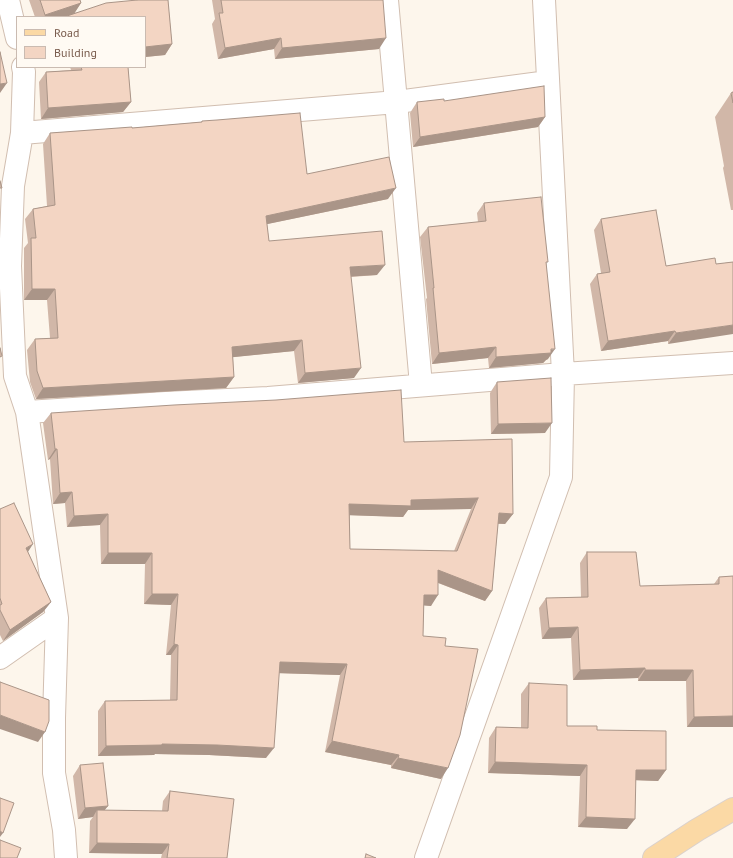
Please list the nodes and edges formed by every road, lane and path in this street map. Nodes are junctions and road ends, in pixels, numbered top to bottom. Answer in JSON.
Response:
{"nodes":[{"id":1,"x":8,"y":0,"type":"edge"},
{"id":2,"x":387,"y":0,"type":"edge"},
{"id":3,"x":544,"y":0,"type":"edge"},
{"id":4,"x":16,"y":34,"type":"edge"},
{"id":5,"x":23,"y":68,"type":"edge"},
{"id":6,"x":548,"y":82,"type":"junction"},
{"id":7,"x":397,"y":102,"type":"junction"},
{"id":8,"x":22,"y":133,"type":"junction"},
{"id":9,"x":733,"y":363,"type":"edge"},
{"id":10,"x":563,"y":374,"type":"junction"},
{"id":11,"x":8,"y":379,"type":"edge"},
{"id":12,"x":421,"y":385,"type":"junction"},
{"id":13,"x":27,"y":412,"type":"junction"},
{"id":14,"x":57,"y":618,"type":"junction"},
{"id":15,"x":0,"y":658,"type":"edge"},
{"id":16,"x":733,"y":809,"type":"edge"},
{"id":17,"x":66,"y":858,"type":"edge"},
{"id":18,"x":426,"y":858,"type":"edge"},
{"id":19,"x":654,"y":858,"type":"edge"}],
"edges":[{"from":1,"to":4,"type":"street"},
{"from":2,"to":7,"type":"street"},
{"from":3,"to":6,"type":"street"},
{"from":5,"to":8,"type":"street"},
{"from":6,"to":7,"type":"street"},
{"from":6,"to":10,"type":"street"},
{"from":7,"to":8,"type":"street"},
{"from":7,"to":12,"type":"street"},
{"from":8,"to":11,"type":"street"},
{"from":9,"to":10,"type":"street"},
{"from":10,"to":12,"type":"street"},
{"from":10,"to":18,"type":"street"},
{"from":11,"to":13,"type":"street"},
{"from":12,"to":13,"type":"street"},
{"from":13,"to":14,"type":"street"},
{"from":14,"to":15,"type":"street"},
{"from":14,"to":17,"type":"street"},
{"from":16,"to":19,"type":"main road"}]}
